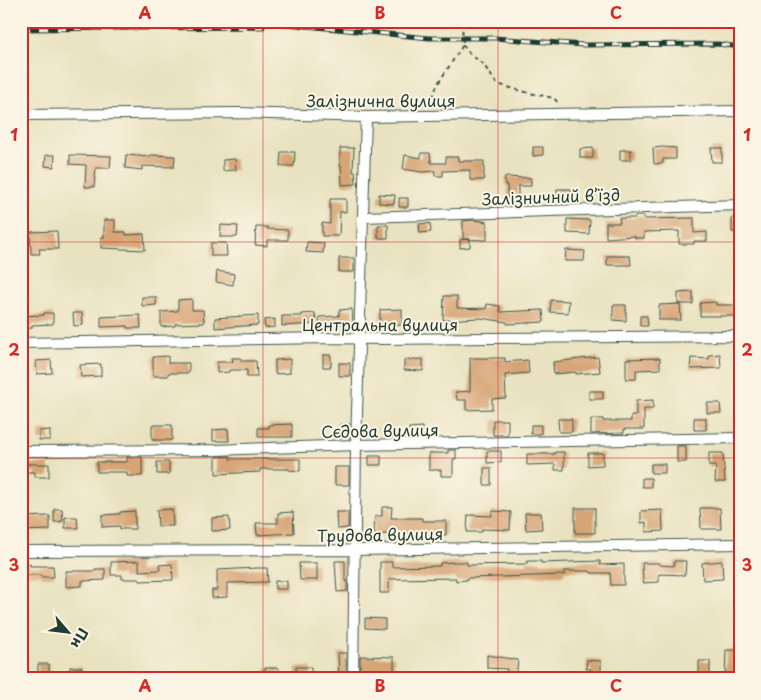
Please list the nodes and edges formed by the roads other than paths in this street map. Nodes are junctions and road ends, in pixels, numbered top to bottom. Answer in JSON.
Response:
{"nodes":[{"id":1,"x":740,"y":111,"type":"edge"},
{"id":2,"x":21,"y":115,"type":"edge"},
{"id":3,"x":366,"y":117,"type":"junction"},
{"id":4,"x":740,"y":205,"type":"edge"},
{"id":5,"x":364,"y":217,"type":"junction"},
{"id":6,"x":740,"y":336,"type":"edge"},
{"id":7,"x":360,"y":339,"type":"junction"},
{"id":8,"x":21,"y":343,"type":"edge"},
{"id":9,"x":740,"y":438,"type":"edge"},
{"id":10,"x":356,"y":445,"type":"junction"},
{"id":11,"x":21,"y":451,"type":"edge"},
{"id":12,"x":740,"y":544,"type":"edge"},
{"id":13,"x":21,"y":550,"type":"edge"},
{"id":14,"x":354,"y":550,"type":"junction"},
{"id":15,"x":354,"y":679,"type":"edge"}],
"edges":[{"from":1,"to":3,"type":"street","name":"Залізнична вулиця"},
{"from":2,"to":3,"type":"street","name":"Залізнична вулиця"},
{"from":3,"to":5,"type":"street"},
{"from":4,"to":5,"type":"street","name":"Залізничний в’їзд"},
{"from":5,"to":7,"type":"street"},
{"from":6,"to":7,"type":"street","name":"Центральна вулиця"},
{"from":7,"to":8,"type":"street","name":"Центральна вулиця"},
{"from":7,"to":10,"type":"street"},
{"from":9,"to":10,"type":"street","name":"Сєдова вулиця"},
{"from":10,"to":11,"type":"street","name":"Сєдова вулиця"},
{"from":10,"to":14,"type":"street"},
{"from":12,"to":14,"type":"street","name":"Трудова вулиця"},
{"from":13,"to":14,"type":"street","name":"Трудова вулиця"},
{"from":14,"to":15,"type":"street"}]}
